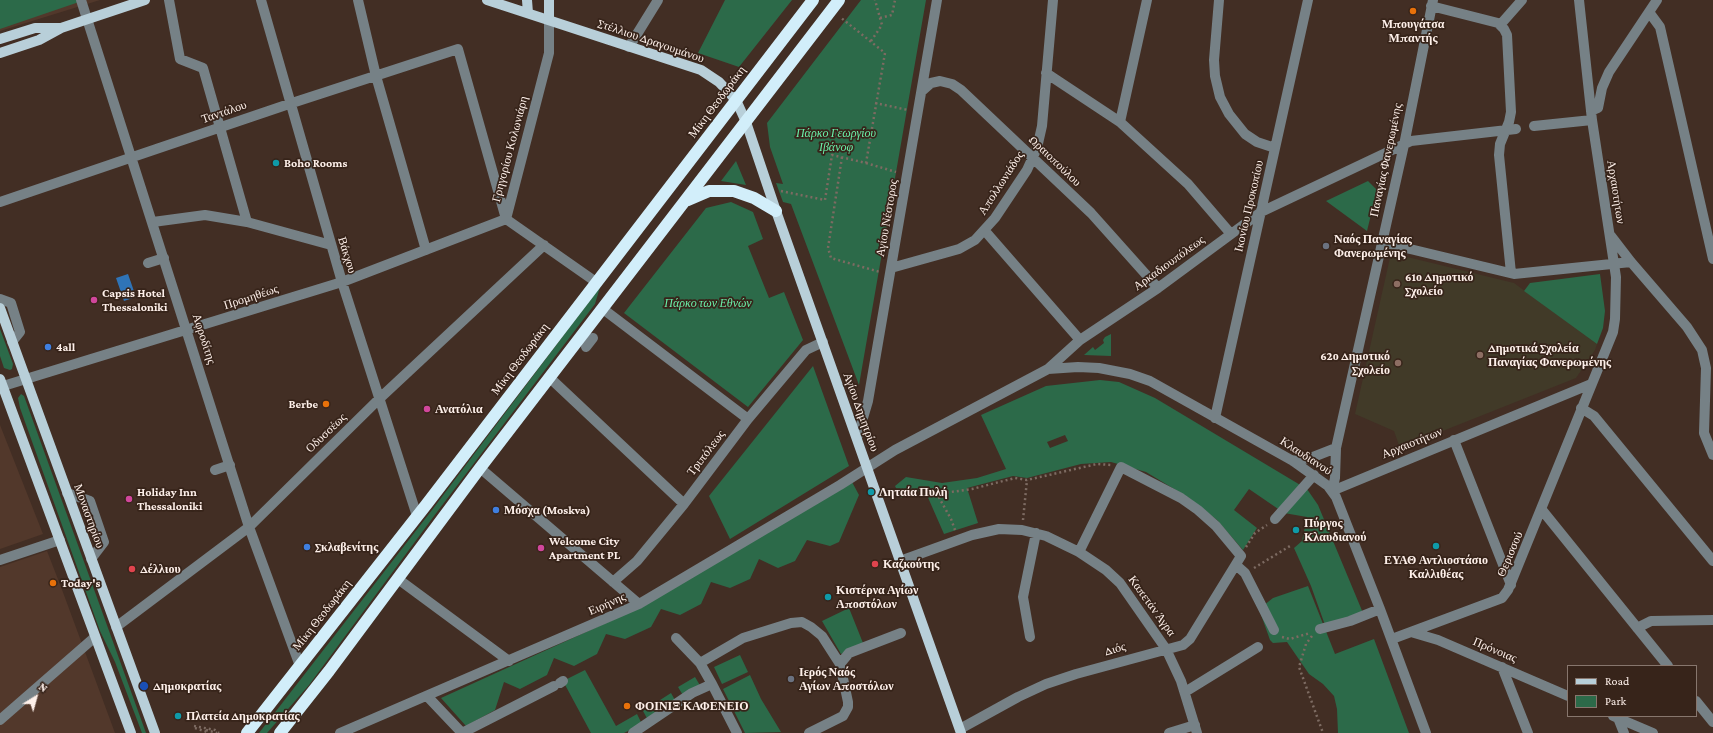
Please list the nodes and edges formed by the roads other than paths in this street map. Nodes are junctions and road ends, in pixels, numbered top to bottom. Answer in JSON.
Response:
{"nodes":[{"id":1,"x":81,"y":0,"type":"edge"},
{"id":2,"x":145,"y":0,"type":"edge"},
{"id":3,"x":169,"y":0,"type":"edge"},
{"id":4,"x":261,"y":0,"type":"edge"},
{"id":5,"x":358,"y":0,"type":"edge"},
{"id":6,"x":487,"y":0,"type":"edge"},
{"id":7,"x":527,"y":0,"type":"edge"},
{"id":8,"x":549,"y":0,"type":"edge"},
{"id":9,"x":658,"y":0,"type":"edge"},
{"id":10,"x":813,"y":0,"type":"edge"},
{"id":11,"x":839,"y":0,"type":"edge"},
{"id":12,"x":937,"y":0,"type":"edge"},
{"id":13,"x":1053,"y":0,"type":"edge"},
{"id":14,"x":1147,"y":0,"type":"edge"},
{"id":15,"x":1219,"y":0,"type":"edge"},
{"id":16,"x":1308,"y":0,"type":"edge"},
{"id":17,"x":1522,"y":0,"type":"edge"},
{"id":18,"x":1579,"y":0,"type":"edge"},
{"id":19,"x":1657,"y":0,"type":"edge"},
{"id":20,"x":1432,"y":3,"type":"edge"},
{"id":21,"x":1649,"y":12,"type":"junction"},
{"id":22,"x":528,"y":13,"type":"junction"},
{"id":23,"x":88,"y":19,"type":"junction"},
{"id":24,"x":549,"y":20,"type":"junction"},
{"id":25,"x":1500,"y":25,"type":"junction"},
{"id":26,"x":61,"y":28,"type":"junction"},
{"id":27,"x":0,"y":39,"type":"edge"},
{"id":28,"x":629,"y":47,"type":"junction"},
{"id":29,"x":0,"y":53,"type":"edge"},
{"id":30,"x":1046,"y":73,"type":"junction"},
{"id":31,"x":376,"y":76,"type":"junction"},
{"id":32,"x":922,"y":91,"type":"junction"},
{"id":33,"x":736,"y":100,"type":"junction"},
{"id":34,"x":289,"y":104,"type":"junction"},
{"id":35,"x":1592,"y":116,"type":"junction"},
{"id":36,"x":746,"y":122,"type":"junction"},
{"id":37,"x":1120,"y":122,"type":"junction"},
{"id":38,"x":1534,"y":126,"type":"dead end"},
{"id":39,"x":219,"y":128,"type":"junction"},
{"id":40,"x":1511,"y":129,"type":"junction"},
{"id":41,"x":1404,"y":144,"type":"junction"},
{"id":42,"x":1275,"y":148,"type":"junction"},
{"id":43,"x":132,"y":156,"type":"junction"},
{"id":44,"x":1034,"y":159,"type":"junction"},
{"id":45,"x":0,"y":202,"type":"edge"},
{"id":46,"x":684,"y":203,"type":"junction"},
{"id":47,"x":776,"y":211,"type":"junction"},
{"id":48,"x":1261,"y":212,"type":"junction"},
{"id":49,"x":506,"y":218,"type":"junction"},
{"id":50,"x":153,"y":222,"type":"junction"},
{"id":51,"x":247,"y":222,"type":"junction"},
{"id":52,"x":985,"y":231,"type":"junction"},
{"id":53,"x":1231,"y":234,"type":"junction"},
{"id":54,"x":1610,"y":235,"type":"junction"},
{"id":55,"x":1381,"y":242,"type":"junction"},
{"id":56,"x":331,"y":245,"type":"junction"},
{"id":57,"x":544,"y":245,"type":"junction"},
{"id":58,"x":426,"y":250,"type":"junction"},
{"id":59,"x":164,"y":258,"type":"junction"},
{"id":60,"x":1713,"y":259,"type":"edge"},
{"id":61,"x":1631,"y":262,"type":"junction"},
{"id":62,"x":148,"y":263,"type":"dead end"},
{"id":63,"x":1614,"y":264,"type":"junction"},
{"id":64,"x":891,"y":271,"type":"junction"},
{"id":65,"x":1511,"y":273,"type":"junction"},
{"id":66,"x":342,"y":282,"type":"junction"},
{"id":67,"x":596,"y":282,"type":"junction"},
{"id":68,"x":1158,"y":288,"type":"junction"},
{"id":69,"x":0,"y":299,"type":"edge"},
{"id":70,"x":0,"y":308,"type":"edge"},
{"id":71,"x":603,"y":309,"type":"junction"},
{"id":72,"x":188,"y":330,"type":"junction"},
{"id":73,"x":593,"y":338,"type":"dead end"},
{"id":74,"x":1080,"y":340,"type":"junction"},
{"id":75,"x":12,"y":342,"type":"junction"},
{"id":76,"x":823,"y":342,"type":"junction"},
{"id":77,"x":586,"y":347,"type":"dead end"},
{"id":78,"x":1048,"y":369,"type":"junction"},
{"id":79,"x":550,"y":378,"type":"junction"},
{"id":80,"x":25,"y":379,"type":"junction"},
{"id":81,"x":1,"y":384,"type":"edge"},
{"id":82,"x":1591,"y":384,"type":"junction"},
{"id":83,"x":379,"y":400,"type":"junction"},
{"id":84,"x":1582,"y":408,"type":"junction"},
{"id":85,"x":1215,"y":418,"type":"junction"},
{"id":86,"x":748,"y":419,"type":"junction"},
{"id":87,"x":857,"y":438,"type":"junction"},
{"id":88,"x":1454,"y":440,"type":"junction"},
{"id":89,"x":1336,"y":448,"type":"junction"},
{"id":90,"x":1712,"y":452,"type":"edge"},
{"id":91,"x":1293,"y":461,"type":"junction"},
{"id":92,"x":230,"y":465,"type":"junction"},
{"id":93,"x":868,"y":467,"type":"junction"},
{"id":94,"x":480,"y":468,"type":"junction"},
{"id":95,"x":215,"y":470,"type":"dead end"},
{"id":96,"x":1314,"y":475,"type":"junction"},
{"id":97,"x":1332,"y":491,"type":"junction"},
{"id":98,"x":67,"y":493,"type":"junction"},
{"id":99,"x":684,"y":504,"type":"junction"},
{"id":100,"x":1542,"y":510,"type":"junction"},
{"id":101,"x":417,"y":516,"type":"junction"},
{"id":102,"x":1275,"y":519,"type":"road end"},
{"id":103,"x":249,"y":527,"type":"junction"},
{"id":104,"x":1036,"y":533,"type":"junction"},
{"id":105,"x":60,"y":540,"type":"junction"},
{"id":106,"x":1079,"y":552,"type":"junction"},
{"id":107,"x":91,"y":559,"type":"junction"},
{"id":108,"x":0,"y":560,"type":"edge"},
{"id":109,"x":1238,"y":560,"type":"junction"},
{"id":110,"x":900,"y":561,"type":"junction"},
{"id":111,"x":1713,"y":561,"type":"edge"},
{"id":112,"x":398,"y":579,"type":"junction"},
{"id":113,"x":613,"y":582,"type":"junction"},
{"id":114,"x":1511,"y":584,"type":"junction"},
{"id":115,"x":639,"y":604,"type":"junction"},
{"id":116,"x":1380,"y":609,"type":"junction"},
{"id":117,"x":1713,"y":620,"type":"edge"},
{"id":118,"x":116,"y":627,"type":"junction"},
{"id":119,"x":1637,"y":628,"type":"junction"},
{"id":120,"x":1320,"y":629,"type":"road end"},
{"id":121,"x":1274,"y":630,"type":"road end"},
{"id":122,"x":901,"y":632,"type":"dead end"},
{"id":123,"x":1410,"y":632,"type":"junction"},
{"id":124,"x":96,"y":637,"type":"junction"},
{"id":125,"x":1030,"y":637,"type":"dead end"},
{"id":126,"x":676,"y":638,"type":"dead end"},
{"id":127,"x":1392,"y":639,"type":"junction"},
{"id":128,"x":1258,"y":647,"type":"dead end"},
{"id":129,"x":1166,"y":648,"type":"junction"},
{"id":130,"x":509,"y":661,"type":"junction"},
{"id":131,"x":700,"y":663,"type":"junction"},
{"id":132,"x":840,"y":664,"type":"junction"},
{"id":133,"x":1667,"y":665,"type":"edge"},
{"id":134,"x":300,"y":666,"type":"junction"},
{"id":135,"x":1502,"y":668,"type":"junction"},
{"id":136,"x":559,"y":684,"type":"dead end"},
{"id":137,"x":712,"y":684,"type":"junction"},
{"id":138,"x":1185,"y":692,"type":"junction"},
{"id":139,"x":427,"y":696,"type":"junction"},
{"id":140,"x":1567,"y":696,"type":"edge"},
{"id":141,"x":1697,"y":701,"type":"edge"},
{"id":142,"x":1615,"y":717,"type":"edge"},
{"id":143,"x":0,"y":720,"type":"edge"},
{"id":144,"x":1713,"y":722,"type":"edge"},
{"id":145,"x":1196,"y":729,"type":"edge"},
{"id":146,"x":960,"y":731,"type":"edge"},
{"id":147,"x":637,"y":732,"type":"edge"},
{"id":148,"x":131,"y":733,"type":"edge"},
{"id":149,"x":155,"y":733,"type":"edge"},
{"id":150,"x":247,"y":733,"type":"edge"},
{"id":151,"x":280,"y":733,"type":"edge"},
{"id":152,"x":340,"y":733,"type":"edge"},
{"id":153,"x":462,"y":733,"type":"edge"},
{"id":154,"x":737,"y":733,"type":"edge"},
{"id":155,"x":809,"y":733,"type":"edge"},
{"id":156,"x":1169,"y":733,"type":"edge"},
{"id":157,"x":1426,"y":733,"type":"edge"},
{"id":158,"x":1528,"y":733,"type":"edge"},
{"id":159,"x":1624,"y":733,"type":"edge"},
{"id":160,"x":1653,"y":733,"type":"edge"}],
"edges":[{"from":1,"to":23,"type":"street","name":"Αφροδίτης"},
{"from":2,"to":23,"type":"main road"},
{"from":3,"to":39,"type":"street"},
{"from":4,"to":34,"type":"street","name":"Βάκχου"},
{"from":5,"to":31,"type":"street"},
{"from":6,"to":22,"type":"main road","name":"Στέλλιου Δραγουμάνου"},
{"from":7,"to":22,"type":"main road"},
{"from":8,"to":24,"type":"main road","name":"Γρηγορίου Κολωνιάρη"},
{"from":9,"to":28,"type":"street"},
{"from":10,"to":33,"type":"highway","name":"Μίκη Θεοδωράκη"},
{"from":11,"to":36,"type":"highway"},
{"from":12,"to":32,"type":"street","name":"Αγίου Νέστορος"},
{"from":13,"to":30,"type":"street","name":"Απολλωνιάδος"},
{"from":14,"to":37,"type":"street"},
{"from":15,"to":42,"type":"street"},
{"from":16,"to":42,"type":"street","name":"Ικονίου Προκοπίου"},
{"from":17,"to":25,"type":"street"},
{"from":18,"to":35,"type":"street","name":"Αρχαιοτήτων"},
{"from":19,"to":21,"type":"street"},
{"from":20,"to":25,"type":"street"},
{"from":20,"to":41,"type":"street","name":"Παναγίας Φανερωμένης"},
{"from":21,"to":35,"type":"street"},
{"from":21,"to":60,"type":"street"},
{"from":22,"to":24,"type":"main road","name":"Στέλλιου Δραγουμάνου"},
{"from":23,"to":26,"type":"main road"},
{"from":23,"to":43,"type":"street","name":"Αφροδίτης"},
{"from":24,"to":28,"type":"main road","name":"Στέλλιου Δραγουμάνου"},
{"from":24,"to":49,"type":"street","name":"Γρηγορίου Κολωνιάρη"},
{"from":25,"to":40,"type":"street"},
{"from":26,"to":27,"type":"main road"},
{"from":26,"to":29,"type":"main road"},
{"from":28,"to":33,"type":"main road","name":"Στέλλιου Δραγουμάνου"},
{"from":30,"to":37,"type":"street"},
{"from":30,"to":44,"type":"street","name":"Απολλωνιάδος"},
{"from":31,"to":34,"type":"street","name":"Ταντάλου"},
{"from":31,"to":49,"type":"street","name":"Ταντάλου"},
{"from":31,"to":58,"type":"street"},
{"from":32,"to":44,"type":"street","name":"Ωραιοπούλου"},
{"from":32,"to":64,"type":"street","name":"Αγίου Νέστορος"},
{"from":33,"to":36,"type":"main road","name":"Αγίου Δημητρίου"},
{"from":33,"to":67,"type":"highway","name":"Μίκη Θεοδωράκη"},
{"from":34,"to":39,"type":"street","name":"Ταντάλου"},
{"from":34,"to":56,"type":"street","name":"Βάκχου"},
{"from":35,"to":38,"type":"street"},
{"from":35,"to":54,"type":"street","name":"Αρχαιοτήτων"},
{"from":36,"to":46,"type":"highway"},
{"from":36,"to":47,"type":"main road","name":"Αγίου Δημητρίου"},
{"from":37,"to":53,"type":"street"},
{"from":39,"to":43,"type":"street","name":"Ταντάλου"},
{"from":39,"to":51,"type":"street"},
{"from":40,"to":41,"type":"street","name":"Αρκαδιουπόλεως"},
{"from":40,"to":65,"type":"street"},
{"from":41,"to":48,"type":"street","name":"Αρκαδιουπόλεως"},
{"from":41,"to":55,"type":"street","name":"Παναγίας Φανερωμένης"},
{"from":42,"to":48,"type":"street","name":"Ικονίου Προκοπίου"},
{"from":43,"to":45,"type":"street","name":"Ταντάλου"},
{"from":43,"to":50,"type":"street","name":"Αφροδίτης"},
{"from":44,"to":52,"type":"street","name":"Απολλωνιάδος"},
{"from":44,"to":68,"type":"street","name":"Ωραιοπούλου"},
{"from":46,"to":47,"type":"highway"},
{"from":46,"to":71,"type":"highway"},
{"from":47,"to":76,"type":"main road","name":"Αγίου Δημητρίου"},
{"from":48,"to":53,"type":"street","name":"Αρκαδιουπόλεως"},
{"from":48,"to":85,"type":"street","name":"Ικονίου Προκοπίου"},
{"from":49,"to":57,"type":"street","name":"Γρηγορίου Κολωνιάρη"},
{"from":49,"to":58,"type":"street","name":"Προμηθέως"},
{"from":50,"to":51,"type":"street"},
{"from":50,"to":59,"type":"street","name":"Αφροδίτης"},
{"from":51,"to":56,"type":"street"},
{"from":52,"to":64,"type":"street","name":"Απολλωνιάδος"},
{"from":52,"to":74,"type":"street"},
{"from":53,"to":68,"type":"street","name":"Αρκαδιουπόλεως"},
{"from":54,"to":61,"type":"street"},
{"from":54,"to":63,"type":"street","name":"Αρχαιοτήτων"},
{"from":55,"to":65,"type":"street"},
{"from":55,"to":89,"type":"street","name":"Παναγίας Φανερωμένης"},
{"from":56,"to":66,"type":"street","name":"Βάκχου"},
{"from":57,"to":67,"type":"street","name":"Γρηγορίου Κολωνιάρη"},
{"from":57,"to":83,"type":"street","name":"Οδυσσέως"},
{"from":58,"to":66,"type":"street","name":"Προμηθέως"},
{"from":59,"to":62,"type":"street"},
{"from":59,"to":72,"type":"street","name":"Αφροδίτης"},
{"from":61,"to":63,"type":"street"},
{"from":61,"to":90,"type":"street"},
{"from":63,"to":65,"type":"street"},
{"from":63,"to":82,"type":"street","name":"Αρχαιοτήτων"},
{"from":64,"to":87,"type":"street","name":"Αγίου Νέστορος"},
{"from":66,"to":72,"type":"street","name":"Προμηθέως"},
{"from":66,"to":83,"type":"street","name":"Βάκχου"},
{"from":67,"to":101,"type":"highway","name":"Μίκη Θεοδωράκη"},
{"from":68,"to":74,"type":"street","name":"Αρκαδιουπόλεως"},
{"from":69,"to":75,"type":"street"},
{"from":70,"to":75,"type":"main road","name":"Μοναστηρίου"},
{"from":71,"to":79,"type":"highway"},
{"from":71,"to":86,"type":"street"},
{"from":72,"to":80,"type":"street","name":"Προμηθέως"},
{"from":72,"to":92,"type":"street","name":"Αφροδίτης"},
{"from":73,"to":77,"type":"street"},
{"from":74,"to":78,"type":"street","name":"Αρκαδιουπόλεως"},
{"from":75,"to":80,"type":"main road","name":"Μοναστηρίου"},
{"from":76,"to":86,"type":"street","name":"Τριπόλεως"},
{"from":76,"to":87,"type":"main road","name":"Αγίου Δημητρίου"},
{"from":78,"to":85,"type":"street","name":"Κλαυδιανού"},
{"from":78,"to":93,"type":"street","name":"Αρκαδιουπόλεως"},
{"from":79,"to":94,"type":"highway"},
{"from":79,"to":99,"type":"street"},
{"from":80,"to":81,"type":"street","name":"Προμηθέως"},
{"from":80,"to":98,"type":"main road","name":"Μοναστηρίου"},
{"from":81,"to":105,"type":"main road"},
{"from":82,"to":84,"type":"street","name":"Αρχαιοτήτων"},
{"from":82,"to":88,"type":"street","name":"Αρχαιοτήτων"},
{"from":83,"to":101,"type":"street","name":"Βάκχου"},
{"from":83,"to":103,"type":"street","name":"Οδυσσέως"},
{"from":84,"to":100,"type":"street","name":"Θερισσού"},
{"from":84,"to":111,"type":"street"},
{"from":85,"to":91,"type":"street","name":"Κλαυδιανού"},
{"from":86,"to":99,"type":"street","name":"Τριπόλεως"},
{"from":87,"to":93,"type":"main road","name":"Αγίου Δημητρίου"},
{"from":88,"to":97,"type":"street","name":"Αρχαιοτήτων"},
{"from":88,"to":114,"type":"street"},
{"from":89,"to":91,"type":"street"},
{"from":89,"to":97,"type":"street","name":"Παναγίας Φανερωμένης"},
{"from":91,"to":96,"type":"street","name":"Κλαυδιανού"},
{"from":92,"to":95,"type":"street"},
{"from":92,"to":103,"type":"street","name":"Αφροδίτης"},
{"from":93,"to":110,"type":"main road","name":"Αγίου Δημητρίου"},
{"from":93,"to":115,"type":"street","name":"Ειρήνης"},
{"from":94,"to":112,"type":"highway"},
{"from":94,"to":113,"type":"street"},
{"from":96,"to":97,"type":"street","name":"Κλαυδιανού"},
{"from":96,"to":102,"type":"street"},
{"from":97,"to":116,"type":"street","name":"Κλαυδιανού"},
{"from":98,"to":107,"type":"main road","name":"Μοναστηρίου"},
{"from":98,"to":107,"type":"street"},
{"from":99,"to":113,"type":"street","name":"Τριπόλεως"},
{"from":100,"to":114,"type":"street","name":"Θερισσού"},
{"from":100,"to":119,"type":"street"},
{"from":101,"to":134,"type":"highway","name":"Μίκη Θεοδωράκη"},
{"from":103,"to":118,"type":"street","name":"Οδυσσέως"},
{"from":103,"to":134,"type":"street","name":"Αφροδίτης"},
{"from":104,"to":106,"type":"street","name":"Καπετάν Άγρα"},
{"from":104,"to":110,"type":"street","name":"Καπετάν Άγρα"},
{"from":104,"to":125,"type":"street"},
{"from":105,"to":108,"type":"street"},
{"from":105,"to":124,"type":"main road"},
{"from":106,"to":109,"type":"street"},
{"from":106,"to":129,"type":"street","name":"Καπετάν Άγρα"},
{"from":107,"to":118,"type":"main road","name":"Μοναστηρίου"},
{"from":109,"to":121,"type":"street"},
{"from":109,"to":129,"type":"street","name":"Διός"},
{"from":110,"to":146,"type":"main road","name":"Αγίου Δημητρίου"},
{"from":112,"to":130,"type":"street"},
{"from":112,"to":151,"type":"highway"},
{"from":113,"to":115,"type":"street"},
{"from":114,"to":123,"type":"street","name":"Θερισσού"},
{"from":115,"to":130,"type":"street","name":"Ειρήνης"},
{"from":116,"to":120,"type":"street"},
{"from":116,"to":127,"type":"street","name":"Κλαυδιανού"},
{"from":117,"to":119,"type":"street"},
{"from":118,"to":149,"type":"main road","name":"Μοναστηρίου"},
{"from":119,"to":133,"type":"street"},
{"from":122,"to":132,"type":"street"},
{"from":123,"to":127,"type":"street","name":"Θερισσού"},
{"from":123,"to":135,"type":"street","name":"Πρόνοιας"},
{"from":124,"to":143,"type":"street"},
{"from":124,"to":148,"type":"main road"},
{"from":126,"to":131,"type":"street"},
{"from":127,"to":157,"type":"street","name":"Κλαυδιανού"},
{"from":128,"to":138,"type":"street"},
{"from":129,"to":138,"type":"street","name":"Καπετάν Άγρα"},
{"from":129,"to":146,"type":"street","name":"Διός"},
{"from":130,"to":139,"type":"street","name":"Ειρήνης"},
{"from":131,"to":132,"type":"street"},
{"from":131,"to":137,"type":"street"},
{"from":132,"to":155,"type":"street"},
{"from":134,"to":150,"type":"highway","name":"Μίκη Θεοδωράκη"},
{"from":135,"to":140,"type":"street","name":"Πρόνοιας"},
{"from":135,"to":158,"type":"street"},
{"from":136,"to":153,"type":"street"},
{"from":137,"to":147,"type":"street"},
{"from":137,"to":154,"type":"street"},
{"from":138,"to":145,"type":"street","name":"Καπετάν Άγρα"},
{"from":139,"to":152,"type":"street","name":"Ειρήνης"},
{"from":139,"to":153,"type":"street"},
{"from":141,"to":144,"type":"street"},
{"from":142,"to":159,"type":"street"},
{"from":142,"to":160,"type":"street"},
{"from":145,"to":156,"type":"street"}]}
